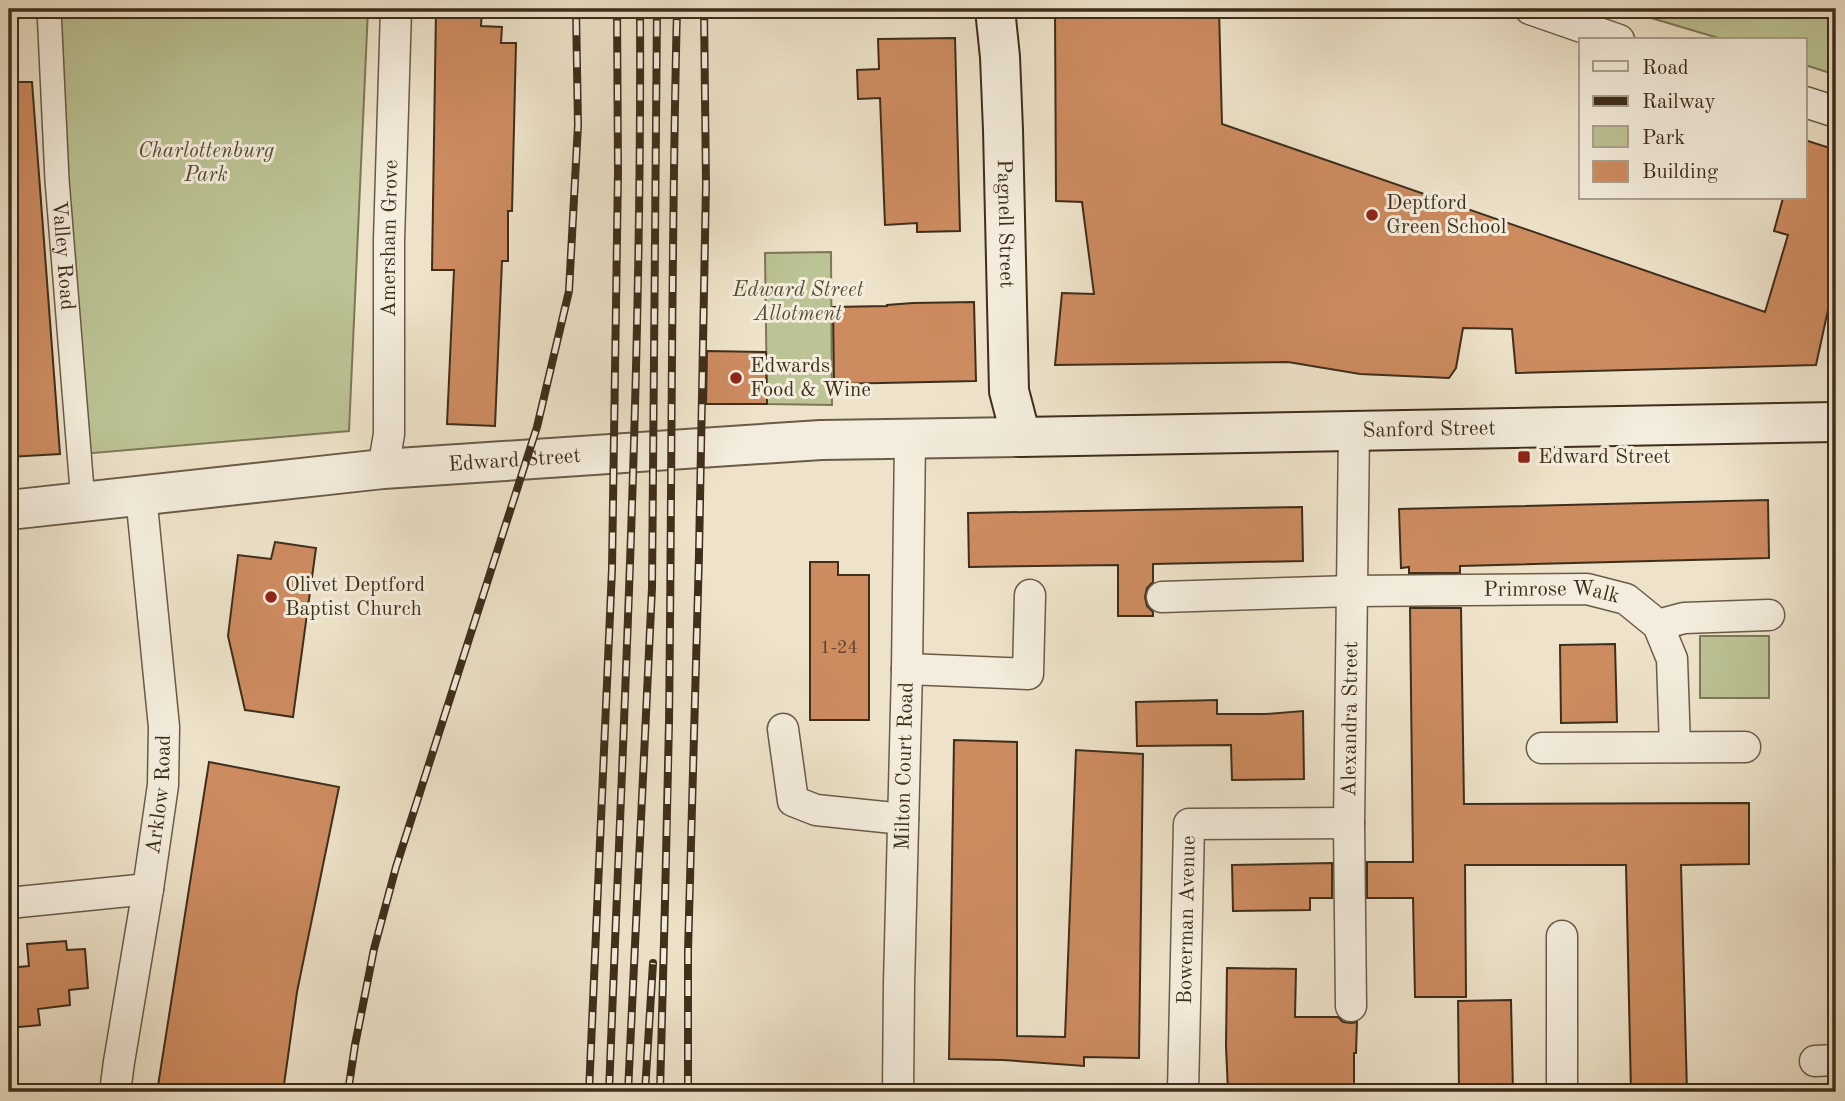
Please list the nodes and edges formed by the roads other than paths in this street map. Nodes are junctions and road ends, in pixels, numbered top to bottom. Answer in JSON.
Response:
{"nodes":[{"id":1,"x":49,"y":9,"type":"edge"},
{"id":2,"x":396,"y":9,"type":"edge"},
{"id":3,"x":995,"y":9,"type":"edge"},
{"id":4,"x":1530,"y":9,"type":"edge"},
{"id":5,"x":1613,"y":38,"type":"edge"},
{"id":6,"x":1806,"y":102,"type":"edge"},
{"id":7,"x":1836,"y":112,"type":"edge"},
{"id":8,"x":1836,"y":422,"type":"edge"},
{"id":9,"x":1354,"y":431,"type":"junction"},
{"id":10,"x":1021,"y":437,"type":"junction"},
{"id":11,"x":910,"y":439,"type":"junction"},
{"id":12,"x":383,"y":470,"type":"junction"},
{"id":13,"x":141,"y":495,"type":"junction"},
{"id":14,"x":83,"y":502,"type":"junction"},
{"id":15,"x":9,"y":510,"type":"edge"},
{"id":16,"x":1353,"y":591,"type":"junction"},
{"id":17,"x":1030,"y":595,"type":"dead end"},
{"id":18,"x":1162,"y":597,"type":"dead end"},
{"id":19,"x":1769,"y":615,"type":"dead end"},
{"id":20,"x":1658,"y":625,"type":"junction"},
{"id":21,"x":907,"y":669,"type":"junction"},
{"id":22,"x":783,"y":729,"type":"dead end"},
{"id":23,"x":1675,"y":747,"type":"junction"},
{"id":24,"x":1745,"y":747,"type":"dead end"},
{"id":25,"x":1542,"y":748,"type":"dead end"},
{"id":26,"x":904,"y":819,"type":"junction"},
{"id":27,"x":1349,"y":823,"type":"junction"},
{"id":28,"x":148,"y":889,"type":"junction"},
{"id":29,"x":9,"y":903,"type":"edge"},
{"id":30,"x":1562,"y":936,"type":"dead end"},
{"id":31,"x":1351,"y":1006,"type":"dead end"},
{"id":32,"x":116,"y":1092,"type":"edge"},
{"id":33,"x":898,"y":1092,"type":"edge"},
{"id":34,"x":1183,"y":1092,"type":"edge"},
{"id":35,"x":1562,"y":1092,"type":"edge"}],
"edges":[{"from":1,"to":14,"type":"street","name":"Valley Road"},
{"from":2,"to":12,"type":"street","name":"Amersham Grove"},
{"from":3,"to":10,"type":"main road","name":"Pagnell Street"},
{"from":4,"to":5,"type":"street"},
{"from":6,"to":7,"type":"street"},
{"from":8,"to":9,"type":"main road","name":"Sanford Street"},
{"from":9,"to":10,"type":"main road","name":"Sanford Street"},
{"from":9,"to":16,"type":"street","name":"Alexandra Street"},
{"from":10,"to":11,"type":"main road","name":"Edward Street"},
{"from":11,"to":12,"type":"main road","name":"Edward Street"},
{"from":11,"to":21,"type":"street","name":"Milton Court Road"},
{"from":12,"to":13,"type":"main road","name":"Edward Street"},
{"from":13,"to":14,"type":"main road","name":"Edward Street"},
{"from":13,"to":28,"type":"street","name":"Arklow Road"},
{"from":14,"to":15,"type":"main road","name":"Edward Street"},
{"from":16,"to":18,"type":"street","name":"Primrose Walk"},
{"from":16,"to":20,"type":"street","name":"Primrose Walk"},
{"from":16,"to":27,"type":"street","name":"Alexandra Street"},
{"from":17,"to":21,"type":"street"},
{"from":19,"to":20,"type":"street"},
{"from":20,"to":23,"type":"street","name":"Primrose Walk"},
{"from":21,"to":26,"type":"street","name":"Milton Court Road"},
{"from":22,"to":26,"type":"street"},
{"from":23,"to":24,"type":"street"},
{"from":23,"to":25,"type":"street"},
{"from":26,"to":33,"type":"street","name":"Milton Court Road"},
{"from":27,"to":31,"type":"street","name":"Alexandra Street"},
{"from":27,"to":34,"type":"street","name":"Bowerman Avenue"},
{"from":28,"to":29,"type":"street"},
{"from":28,"to":32,"type":"street","name":"Arklow Road"},
{"from":30,"to":35,"type":"street"}]}
